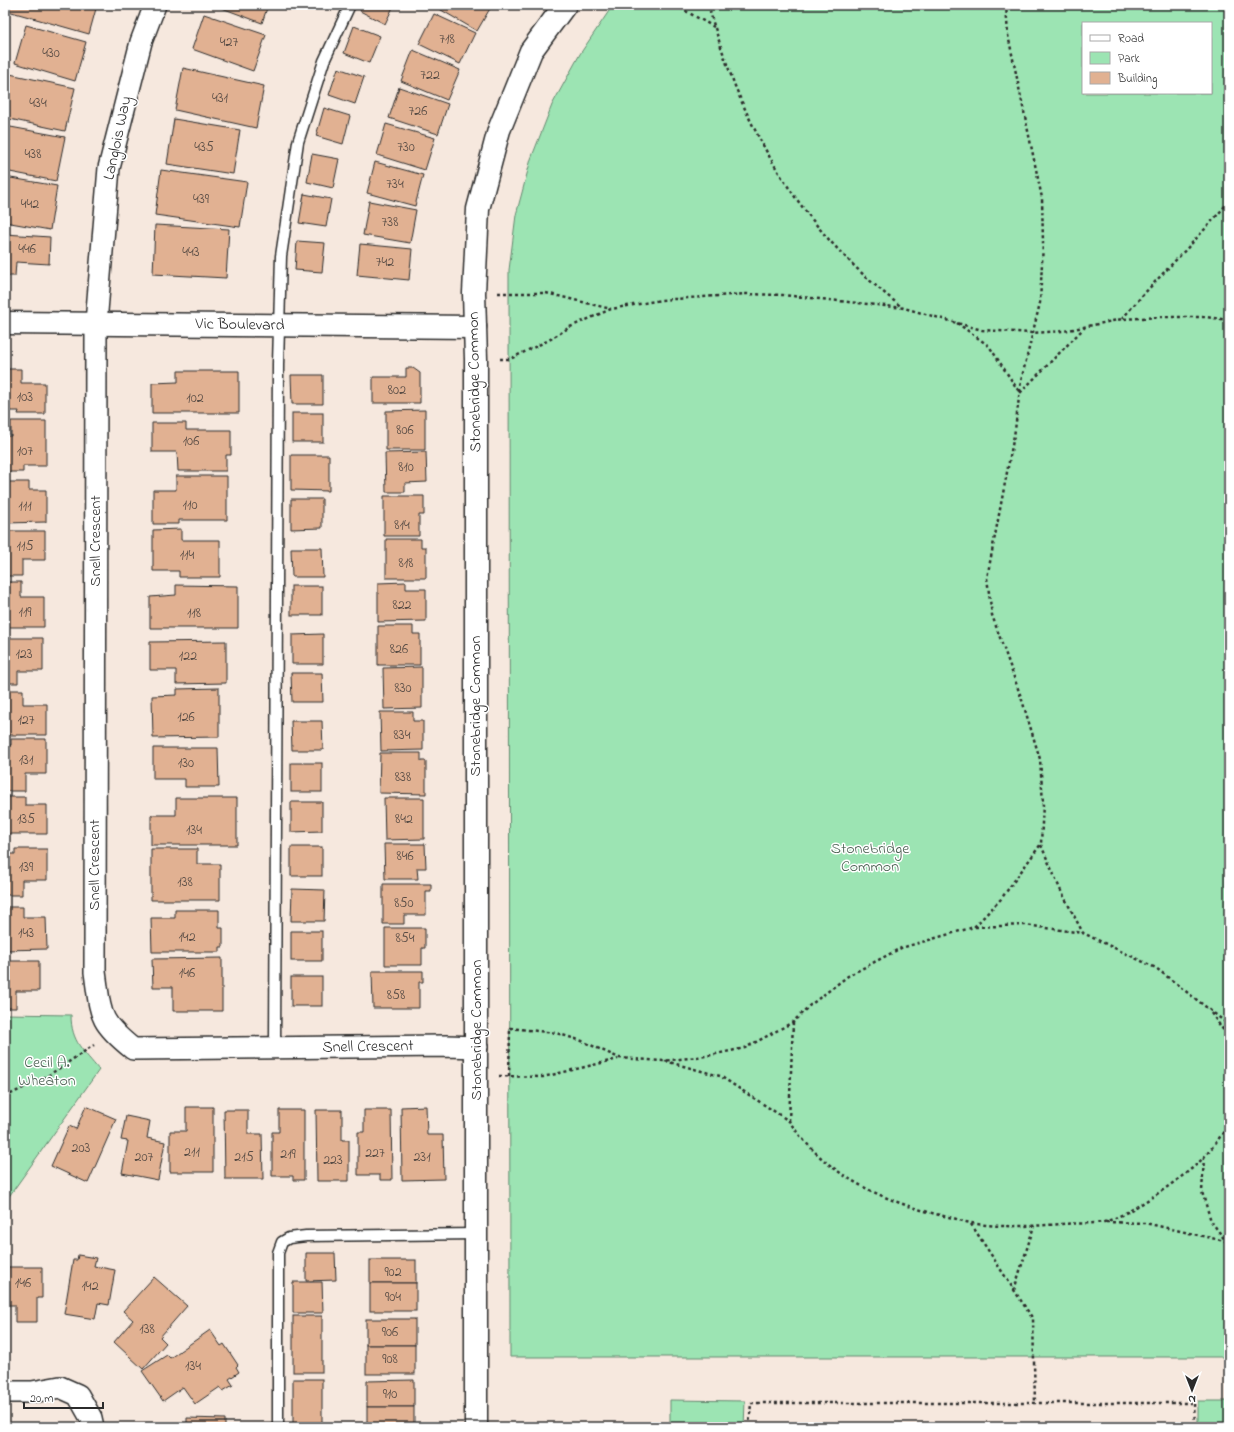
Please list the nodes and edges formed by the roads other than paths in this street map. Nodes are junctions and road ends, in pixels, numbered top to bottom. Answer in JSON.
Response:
{"nodes":[{"id":1,"x":155,"y":5,"type":"edge"},
{"id":2,"x":350,"y":5,"type":"edge"},
{"id":3,"x":565,"y":5,"type":"edge"},
{"id":4,"x":5,"y":323,"type":"edge"},
{"id":5,"x":96,"y":323,"type":"junction"},
{"id":6,"x":280,"y":326,"type":"junction"},
{"id":7,"x":476,"y":327,"type":"junction"},
{"id":8,"x":477,"y":1047,"type":"junction"},
{"id":9,"x":275,"y":1048,"type":"junction"},
{"id":10,"x":477,"y":1234,"type":"junction"},
{"id":11,"x":5,"y":1392,"type":"edge"},
{"id":12,"x":92,"y":1427,"type":"edge"},
{"id":13,"x":278,"y":1427,"type":"edge"},
{"id":14,"x":476,"y":1427,"type":"edge"}],
"edges":[{"from":1,"to":5,"type":"street","name":"Langlois Way"},
{"from":2,"to":6,"type":"lane"},
{"from":3,"to":7,"type":"street","name":"Stonebridge Common"},
{"from":4,"to":5,"type":"street","name":"Vic Boulevard"},
{"from":5,"to":6,"type":"street","name":"Vic Boulevard"},
{"from":5,"to":9,"type":"street","name":"Snell Crescent"},
{"from":6,"to":7,"type":"street","name":"Vic Boulevard"},
{"from":6,"to":9,"type":"lane"},
{"from":7,"to":8,"type":"street","name":"Stonebridge Common"},
{"from":8,"to":9,"type":"street","name":"Snell Crescent"},
{"from":8,"to":10,"type":"street","name":"Stonebridge Common"},
{"from":10,"to":13,"type":"lane"},
{"from":10,"to":14,"type":"street","name":"Stonebridge Common"},
{"from":11,"to":12,"type":"street"}]}
